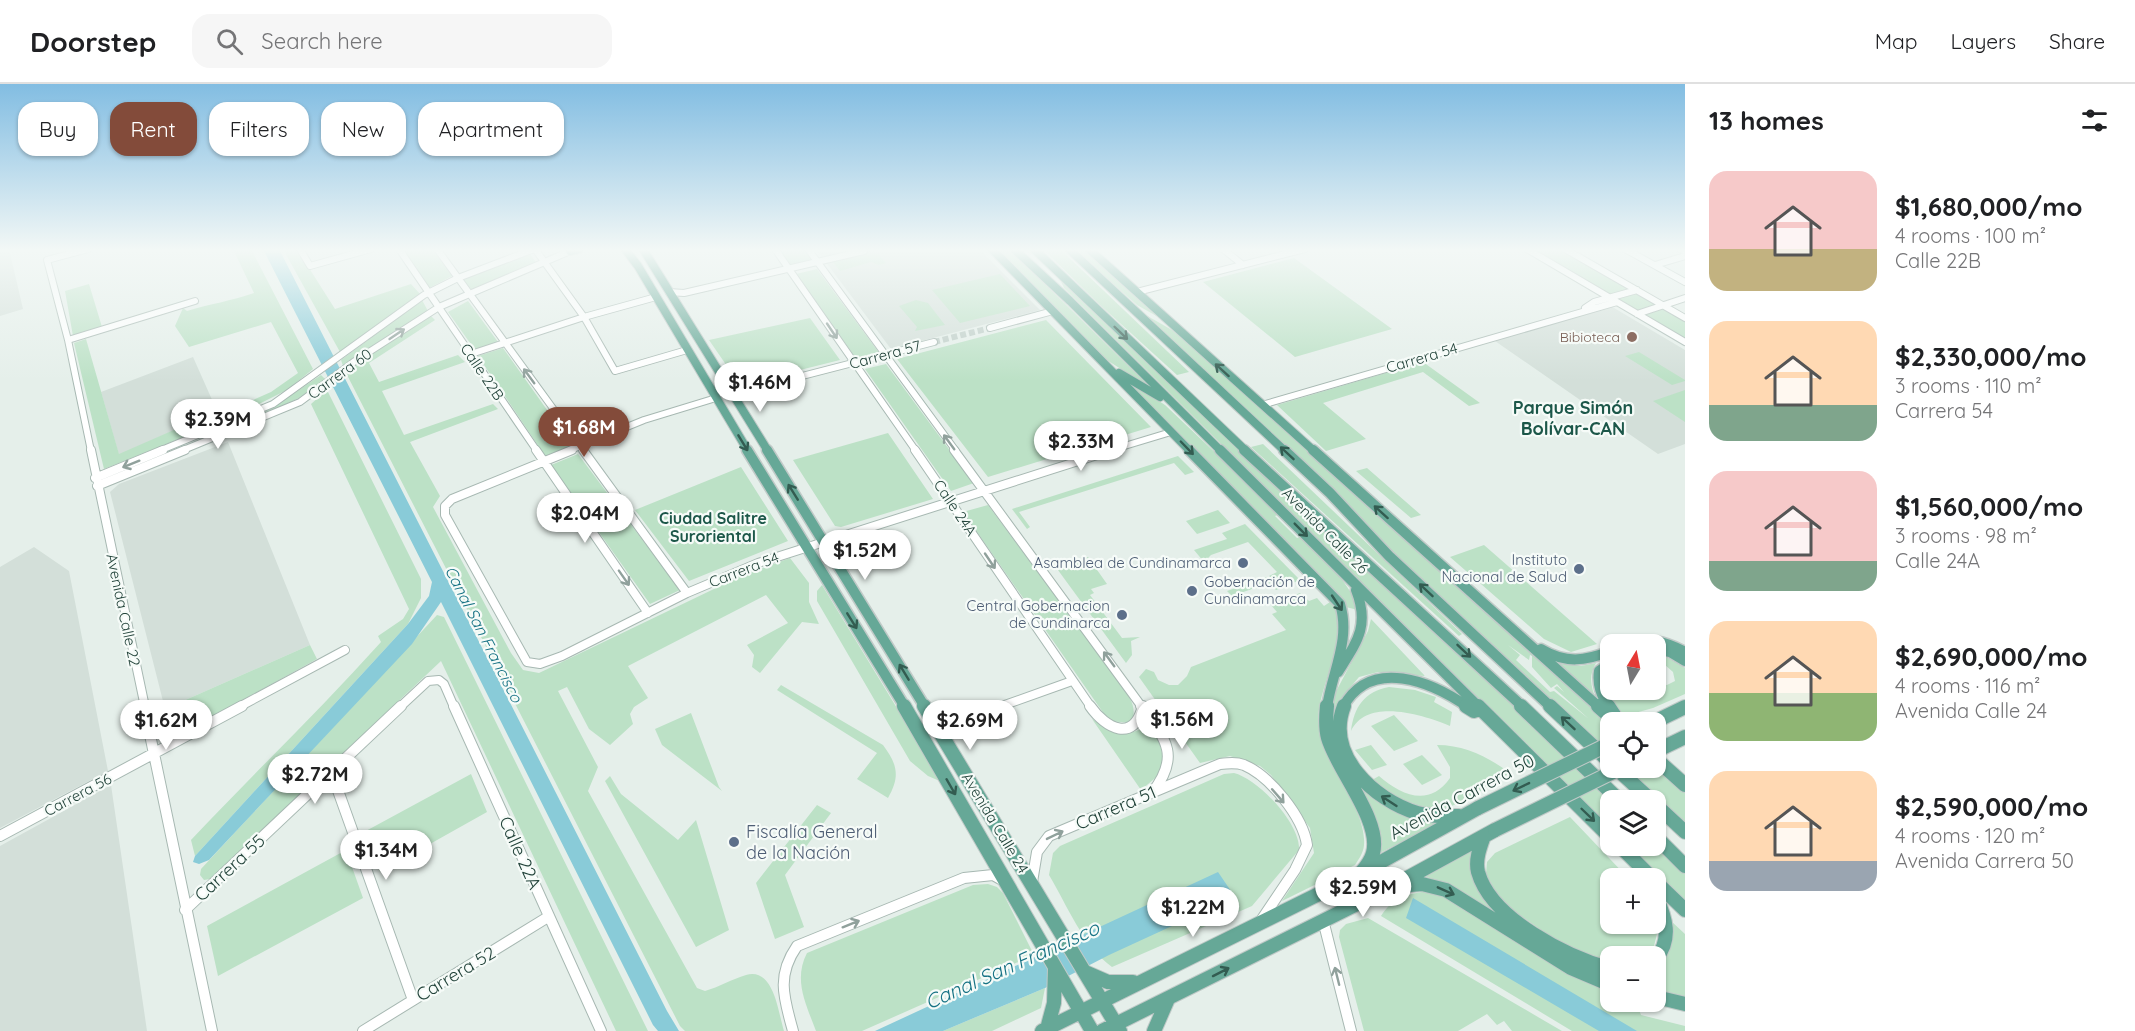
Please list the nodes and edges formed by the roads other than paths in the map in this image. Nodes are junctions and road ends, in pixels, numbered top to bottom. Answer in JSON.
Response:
{"nodes":[{"id":1,"x":56,"y":293,"type":"edge"},
{"id":2,"x":427,"y":293,"type":"edge"},
{"id":3,"x":430,"y":293,"type":"edge"},
{"id":4,"x":469,"y":293,"type":"joint"},
{"id":5,"x":568,"y":293,"type":"edge"},
{"id":6,"x":654,"y":293,"type":"edge"},
{"id":7,"x":669,"y":293,"type":"edge"},
{"id":8,"x":683,"y":293,"type":"edge"},
{"id":9,"x":806,"y":293,"type":"edge"},
{"id":10,"x":841,"y":293,"type":"edge"},
{"id":11,"x":1035,"y":293,"type":"edge"},
{"id":12,"x":1062,"y":293,"type":"edge"},
{"id":13,"x":1065,"y":293,"type":"edge"},
{"id":14,"x":1080,"y":293,"type":"edge"},
{"id":15,"x":1138,"y":293,"type":"edge"},
{"id":16,"x":1602,"y":293,"type":"edge"},
{"id":17,"x":1626,"y":293,"type":"edge"},
{"id":18,"x":1643,"y":293,"type":"edge"},
{"id":19,"x":1118,"y":294,"type":"joint"},
{"id":20,"x":671,"y":296,"type":"junction"},
{"id":21,"x":656,"y":297,"type":"junction"},
{"id":22,"x":1610,"y":298,"type":"junction"},
{"id":23,"x":1685,"y":298,"type":"edge"},
{"id":24,"x":195,"y":301,"type":"dead end"},
{"id":25,"x":1070,"y":301,"type":"junction"},
{"id":26,"x":1617,"y":302,"type":"junction"},
{"id":27,"x":1663,"y":305,"type":"junction"},
{"id":28,"x":439,"y":307,"type":"junction"},
{"id":29,"x":1582,"y":310,"type":"junction"},
{"id":30,"x":1053,"y":311,"type":"junction"},
{"id":31,"x":1637,"y":314,"type":"junction"},
{"id":32,"x":584,"y":317,"type":"junction"},
{"id":33,"x":1685,"y":318,"type":"edge"},
{"id":34,"x":990,"y":328,"type":"tunnel mouth"},
{"id":35,"x":1182,"y":334,"type":"junction"},
{"id":36,"x":68,"y":340,"type":"junction"},
{"id":37,"x":934,"y":342,"type":"tunnel mouth"},
{"id":38,"x":1685,"y":342,"type":"edge"},
{"id":39,"x":506,"y":343,"type":"junction"},
{"id":40,"x":687,"y":350,"type":"junction"},
{"id":41,"x":471,"y":354,"type":"junction"},
{"id":42,"x":886,"y":354,"type":"junction"},
{"id":43,"x":1102,"y":361,"type":"junction"},
{"id":44,"x":855,"y":363,"type":"junction"},
{"id":45,"x":732,"y":394,"type":"junction"},
{"id":46,"x":716,"y":398,"type":"junction"},
{"id":47,"x":1262,"y":405,"type":"junction"},
{"id":48,"x":1184,"y":415,"type":"junction"},
{"id":49,"x":1171,"y":432,"type":"junction"},
{"id":50,"x":214,"y":434,"type":"junction"},
{"id":51,"x":581,"y":446,"type":"junction"},
{"id":52,"x":543,"y":461,"type":"junction"},
{"id":53,"x":96,"y":482,"type":"junction"},
{"id":54,"x":984,"y":489,"type":"junction"},
{"id":55,"x":950,"y":500,"type":"junction"},
{"id":56,"x":824,"y":542,"type":"junction"},
{"id":57,"x":805,"y":548,"type":"junction"},
{"id":58,"x":1350,"y":580,"type":"junction"},
{"id":59,"x":687,"y":593,"type":"junction"},
{"id":60,"x":648,"y":613,"type":"junction"},
{"id":61,"x":1502,"y":620,"type":"junction"},
{"id":62,"x":1666,"y":643,"type":"edge"},
{"id":63,"x":345,"y":650,"type":"dead end"},
{"id":64,"x":1666,"y":651,"type":"edge"},
{"id":65,"x":1685,"y":652,"type":"edge"},
{"id":66,"x":1600,"y":655,"type":"edge"},
{"id":67,"x":1685,"y":661,"type":"edge"},
{"id":68,"x":1600,"y":670,"type":"edge"},
{"id":69,"x":434,"y":680,"type":"joint"},
{"id":70,"x":1072,"y":681,"type":"junction"},
{"id":71,"x":1332,"y":682,"type":"junction"},
{"id":72,"x":1600,"y":690,"type":"edge"},
{"id":73,"x":1143,"y":706,"type":"junction"},
{"id":74,"x":1685,"y":707,"type":"edge"},
{"id":75,"x":1606,"y":712,"type":"edge"},
{"id":76,"x":1666,"y":716,"type":"edge"},
{"id":77,"x":1495,"y":724,"type":"junction"},
{"id":78,"x":938,"y":729,"type":"junction"},
{"id":79,"x":1685,"y":737,"type":"edge"},
{"id":80,"x":1666,"y":746,"type":"edge"},
{"id":81,"x":1600,"y":748,"type":"edge"},
{"id":82,"x":1600,"y":753,"type":"edge"},
{"id":83,"x":153,"y":754,"type":"junction"},
{"id":84,"x":1666,"y":768,"type":"edge"},
{"id":85,"x":331,"y":771,"type":"junction"},
{"id":86,"x":1601,"y":778,"type":"edge"},
{"id":87,"x":1627,"y":778,"type":"edge"},
{"id":88,"x":1683,"y":783,"type":"edge"},
{"id":89,"x":1609,"y":790,"type":"edge"},
{"id":90,"x":1640,"y":790,"type":"edge"},
{"id":91,"x":1152,"y":793,"type":"junction"},
{"id":92,"x":1666,"y":814,"type":"edge"},
{"id":93,"x":1465,"y":815,"type":"junction"},
{"id":94,"x":1600,"y":827,"type":"edge"},
{"id":95,"x":1685,"y":832,"type":"edge"},
{"id":96,"x":1489,"y":833,"type":"junction"},
{"id":97,"x":0,"y":836,"type":"edge"},
{"id":98,"x":1666,"y":847,"type":"edge"},
{"id":99,"x":1630,"y":856,"type":"joint"},
{"id":100,"x":1685,"y":866,"type":"edge"},
{"id":101,"x":1638,"y":868,"type":"edge"},
{"id":102,"x":1642,"y":868,"type":"edge"},
{"id":103,"x":1360,"y":873,"type":"junction"},
{"id":104,"x":1005,"y":881,"type":"junction"},
{"id":105,"x":1031,"y":884,"type":"junction"},
{"id":106,"x":1389,"y":888,"type":"junction"},
{"id":107,"x":1666,"y":891,"type":"edge"},
{"id":108,"x":185,"y":910,"type":"junction"},
{"id":109,"x":1685,"y":910,"type":"edge"},
{"id":110,"x":548,"y":917,"type":"junction"},
{"id":111,"x":1323,"y":920,"type":"junction"},
{"id":112,"x":1666,"y":921,"type":"edge"},
{"id":113,"x":1259,"y":924,"type":"junction"},
{"id":114,"x":1665,"y":946,"type":"edge"},
{"id":115,"x":1600,"y":967,"type":"edge"},
{"id":116,"x":1085,"y":972,"type":"junction"},
{"id":117,"x":1600,"y":980,"type":"edge"},
{"id":118,"x":1141,"y":981,"type":"junction"},
{"id":119,"x":1060,"y":992,"type":"junction"},
{"id":120,"x":1169,"y":998,"type":"junction"},
{"id":121,"x":414,"y":1000,"type":"junction"},
{"id":122,"x":1666,"y":1000,"type":"edge"},
{"id":123,"x":1102,"y":1001,"type":"junction"},
{"id":124,"x":1685,"y":1005,"type":"edge"},
{"id":125,"x":1081,"y":1012,"type":"junction"},
{"id":126,"x":1113,"y":1029,"type":"edge"},
{"id":127,"x":1045,"y":1030,"type":"edge"},
{"id":128,"x":212,"y":1031,"type":"edge"},
{"id":129,"x":363,"y":1031,"type":"edge"},
{"id":130,"x":601,"y":1031,"type":"edge"},
{"id":131,"x":793,"y":1031,"type":"edge"},
{"id":132,"x":1092,"y":1031,"type":"edge"},
{"id":133,"x":1154,"y":1031,"type":"edge"},
{"id":134,"x":1351,"y":1031,"type":"edge"}],
"edges":[{"from":1,"to":36,"type":"street","name":"Avenida Calle 22"},
{"from":2,"to":50,"type":"street","name":"Carrera 60"},
{"from":3,"to":28,"type":"street","name":"Calle 22B"},
{"from":4,"to":28,"type":"street","name":"Carrera 60"},
{"from":4,"to":39,"type":"street"},
{"from":5,"to":32,"type":"street"},
{"from":6,"to":21,"type":"main road","name":"Avenida Calle 24"},
{"from":7,"to":20,"type":"main road","name":"Avenida Calle 24"},
{"from":8,"to":20,"type":"street"},
{"from":9,"to":44,"type":"street","name":"Calle 24A","one_way":true},
{"from":10,"to":42,"type":"street"},
{"from":11,"to":30,"type":"main road"},
{"from":12,"to":25,"type":"main road","name":"Avenida Calle 26"},
{"from":13,"to":25,"type":"main road"},
{"from":14,"to":89,"type":"main road","name":"Avenida Calle 26","one_way":true},
{"from":15,"to":35,"type":"main road"},
{"from":16,"to":22,"type":"street"},
{"from":17,"to":22,"type":"street","name":"Carrera 54"},
{"from":18,"to":27,"type":"street"},
{"from":19,"to":35,"type":"main road"},
{"from":82,"to":19,"type":"main road","name":"Avenida Calle 26","one_way":true},
{"from":20,"to":45,"type":"main road","name":"Avenida Calle 24"},
{"from":21,"to":32,"type":"street"},
{"from":21,"to":40,"type":"main road","name":"Avenida Calle 24"},
{"from":22,"to":26,"type":"street"},
{"from":22,"to":29,"type":"street","name":"Carrera 54"},
{"from":23,"to":27,"type":"street"},
{"from":24,"to":36,"type":"street"},
{"from":25,"to":48,"type":"main road","name":"Avenida Calle 26"},
{"from":26,"to":29,"type":"street","name":"Carrera 54"},
{"from":26,"to":31,"type":"street"},
{"from":27,"to":31,"type":"street"},
{"from":27,"to":33,"type":"street"},
{"from":28,"to":41,"type":"street","name":"Calle 22B"},
{"from":50,"to":28,"type":"street","name":"Carrera 60","one_way":true},
{"from":29,"to":47,"type":"street","name":"Carrera 54"},
{"from":30,"to":34,"type":"street"},
{"from":30,"to":43,"type":"main road"},
{"from":31,"to":38,"type":"street"},
{"from":32,"to":39,"type":"street"},
{"from":32,"to":40,"type":"street"},
{"from":47,"to":35,"type":"main road","one_way":true},
{"from":36,"to":53,"type":"street","name":"Avenida Calle 22"},
{"from":37,"to":42,"type":"street","name":"Carrera 57"},
{"from":39,"to":41,"type":"street"},
{"from":51,"to":39,"type":"street","one_way":true},
{"from":40,"to":46,"type":"main road","name":"Avenida Calle 24"},
{"from":41,"to":52,"type":"street","name":"Calle 22B"},
{"from":42,"to":44,"type":"street","name":"Carrera 57"},
{"from":54,"to":42,"type":"street","one_way":true},
{"from":43,"to":48,"type":"main road"},
{"from":43,"to":49,"type":"main road"},
{"from":44,"to":45,"type":"street","name":"Carrera 57"},
{"from":44,"to":55,"type":"street","name":"Calle 24A"},
{"from":56,"to":45,"type":"main road","name":"Avenida Calle 24","one_way":true},
{"from":46,"to":51,"type":"street"},
{"from":46,"to":57,"type":"main road","name":"Avenida Calle 24","one_way":true},
{"from":61,"to":47,"type":"main road","one_way":true},
{"from":48,"to":58,"type":"main road","name":"Avenida Calle 26","one_way":true},
{"from":49,"to":54,"type":"street","name":"Carrera 54"},
{"from":49,"to":71,"type":"main road","one_way":true},
{"from":50,"to":53,"type":"street","name":"Carrera 60"},
{"from":51,"to":52,"type":"street"},
{"from":51,"to":59,"type":"street"},
{"from":52,"to":60,"type":"street","name":"Calle 22B","one_way":true},
{"from":52,"to":60,"type":"street","name":"Carrera 54"},
{"from":53,"to":83,"type":"street","name":"Avenida Calle 22"},
{"from":54,"to":55,"type":"street","name":"Carrera 54"},
{"from":73,"to":54,"type":"street","one_way":true},
{"from":55,"to":56,"type":"street","name":"Carrera 54"},
{"from":55,"to":70,"type":"street","name":"Calle 24A","one_way":true},
{"from":56,"to":57,"type":"street","name":"Carrera 54"},
{"from":78,"to":56,"type":"main road","name":"Avenida Calle 24","one_way":true},
{"from":57,"to":59,"type":"street","name":"Carrera 54"},
{"from":57,"to":104,"type":"main road","name":"Avenida Calle 24","one_way":true},
{"from":58,"to":71,"type":"main road"},
{"from":58,"to":77,"type":"main road","name":"Avenida Calle 26"},
{"from":59,"to":60,"type":"street","name":"Carrera 54"},
{"from":61,"to":66,"type":"main road"},
{"from":61,"to":75,"type":"main road"},
{"from":62,"to":65,"type":"main road"},
{"from":63,"to":83,"type":"street","name":"Carrera 56"},
{"from":64,"to":67,"type":"main road"},
{"from":68,"to":72,"type":"main road"},
{"from":69,"to":85,"type":"street","name":"Carrera 55"},
{"from":69,"to":110,"type":"street","name":"Calle 22A"},
{"from":70,"to":73,"type":"street","name":"Calle 24A"},
{"from":70,"to":78,"type":"street"},
{"from":71,"to":103,"type":"main road"},
{"from":73,"to":91,"type":"street"},
{"from":74,"to":76,"type":"main road"},
{"from":93,"to":77,"type":"main road","one_way":true},
{"from":77,"to":94,"type":"main road","name":"Avenida Calle 26","one_way":true},
{"from":78,"to":105,"type":"main road","name":"Avenida Calle 24"},
{"from":79,"to":80,"type":"main road"},
{"from":81,"to":93,"type":"main road","name":"Avenida Carrera 50","one_way":true,"bridge":true},
{"from":83,"to":97,"type":"street","name":"Carrera 56"},
{"from":83,"to":108,"type":"street","name":"Avenida Calle 22"},
{"from":84,"to":88,"type":"main road"},
{"from":85,"to":108,"type":"street","name":"Carrera 55"},
{"from":85,"to":121,"type":"street"},
{"from":86,"to":96,"type":"main road","bridge":true},
{"from":87,"to":90,"type":"main road"},
{"from":105,"to":91,"type":"street","name":"Carrera 51","one_way":true},
{"from":91,"to":113,"type":"street","name":"Carrera 51","one_way":true},
{"from":92,"to":95,"type":"main road"},
{"from":93,"to":103,"type":"main road","name":"Avenida Carrera 50"},
{"from":96,"to":106,"type":"main road"},
{"from":96,"to":115,"type":"main road"},
{"from":98,"to":100,"type":"main road"},
{"from":99,"to":101,"type":"main road"},
{"from":99,"to":102,"type":"main road"},
{"from":103,"to":113,"type":"main road","name":"Avenida Carrera 50"},
{"from":104,"to":119,"type":"main road","name":"Avenida Calle 24"},
{"from":131,"to":104,"type":"street","one_way":true},
{"from":105,"to":116,"type":"main road","name":"Avenida Calle 24"},
{"from":106,"to":111,"type":"main road"},
{"from":106,"to":117,"type":"main road","one_way":true},
{"from":107,"to":109,"type":"main road"},
{"from":108,"to":128,"type":"street","name":"Avenida Calle 22"},
{"from":110,"to":121,"type":"street","name":"Carrera 52"},
{"from":110,"to":130,"type":"street","name":"Calle 22A"},
{"from":120,"to":111,"type":"main road","one_way":true},
{"from":134,"to":111,"type":"street","one_way":true},
{"from":112,"to":114,"type":"main road"},
{"from":113,"to":118,"type":"main road","name":"Avenida Carrera 50"},
{"from":116,"to":118,"type":"main road"},
{"from":116,"to":123,"type":"main road","name":"Avenida Calle 24"},
{"from":118,"to":123,"type":"main road","name":"Avenida Carrera 50"},
{"from":119,"to":125,"type":"main road"},
{"from":119,"to":127,"type":"main road"},
{"from":120,"to":126,"type":"main road"},
{"from":120,"to":133,"type":"main road"},
{"from":121,"to":129,"type":"street","name":"Carrera 52"},
{"from":122,"to":124,"type":"main road"},
{"from":123,"to":125,"type":"main road","name":"Avenida Carrera 50"},
{"from":123,"to":126,"type":"main road","name":"Avenida Calle 24"},
{"from":125,"to":127,"type":"main road","name":"Avenida Carrera 50"},
{"from":125,"to":132,"type":"main road"}]}
